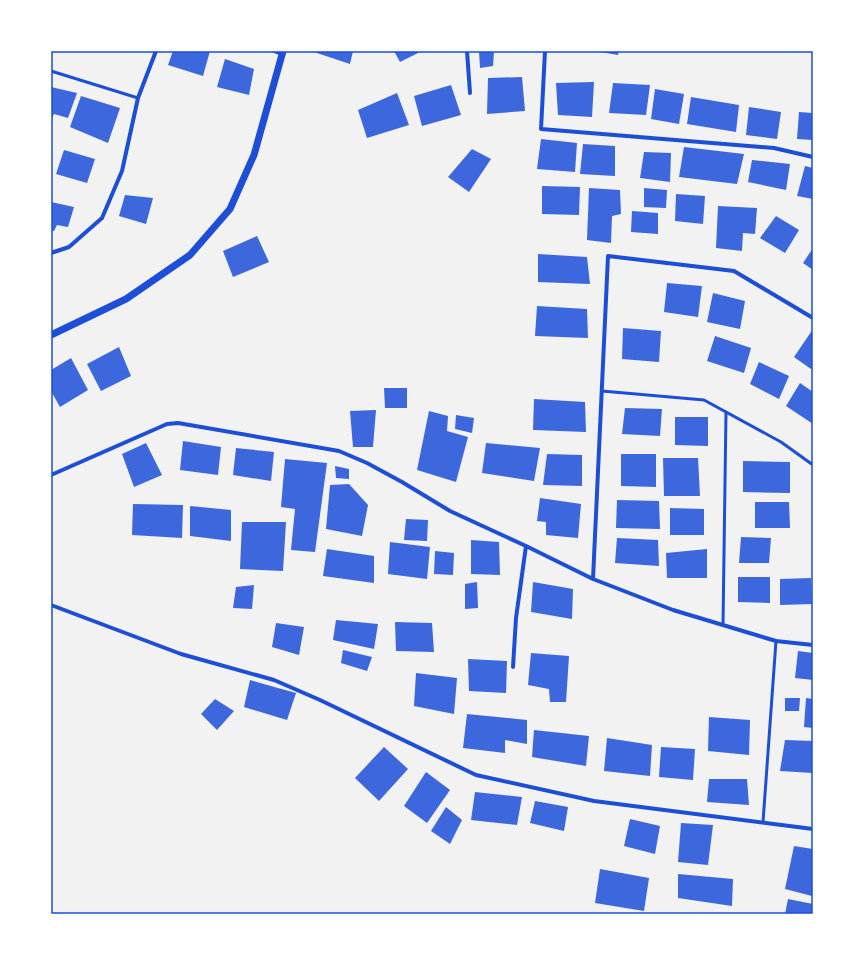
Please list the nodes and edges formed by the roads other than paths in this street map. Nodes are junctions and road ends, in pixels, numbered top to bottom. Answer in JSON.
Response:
{"nodes":[{"id":1,"x":156,"y":51,"type":"edge"},
{"id":2,"x":274,"y":51,"type":"edge"},
{"id":3,"x":467,"y":51,"type":"edge"},
{"id":4,"x":545,"y":51,"type":"edge"},
{"id":5,"x":282,"y":52,"type":"edge"},
{"id":6,"x":51,"y":71,"type":"edge"},
{"id":7,"x":470,"y":93,"type":"dead end"},
{"id":8,"x":138,"y":98,"type":"junction"},
{"id":9,"x":813,"y":157,"type":"edge"},
{"id":10,"x":51,"y":253,"type":"edge"},
{"id":11,"x":813,"y":318,"type":"edge"},
{"id":12,"x":51,"y":335,"type":"edge"},
{"id":13,"x":602,"y":391,"type":"junction"},
{"id":14,"x":726,"y":412,"type":"junction"},
{"id":15,"x":813,"y":465,"type":"edge"},
{"id":16,"x":51,"y":475,"type":"edge"},
{"id":17,"x":526,"y":546,"type":"junction"},
{"id":18,"x":593,"y":579,"type":"junction"},
{"id":19,"x":51,"y":605,"type":"edge"},
{"id":20,"x":723,"y":625,"type":"junction"},
{"id":21,"x":776,"y":641,"type":"junction"},
{"id":22,"x":813,"y":645,"type":"edge"},
{"id":23,"x":512,"y":667,"type":"dead end"},
{"id":24,"x":763,"y":822,"type":"junction"},
{"id":25,"x":813,"y":829,"type":"edge"}],
"edges":[{"from":1,"to":8,"type":"street"},
{"from":2,"to":5,"type":"street"},
{"from":3,"to":7,"type":"street"},
{"from":4,"to":9,"type":"street"},
{"from":5,"to":12,"type":"street"},
{"from":6,"to":8,"type":"lane"},
{"from":8,"to":10,"type":"street"},
{"from":11,"to":13,"type":"street"},
{"from":13,"to":14,"type":"lane"},
{"from":13,"to":18,"type":"street"},
{"from":14,"to":15,"type":"lane"},
{"from":14,"to":20,"type":"lane"},
{"from":16,"to":17,"type":"street"},
{"from":17,"to":18,"type":"street"},
{"from":17,"to":23,"type":"street"},
{"from":18,"to":20,"type":"street"},
{"from":19,"to":24,"type":"street"},
{"from":20,"to":21,"type":"street"},
{"from":21,"to":22,"type":"street"},
{"from":21,"to":24,"type":"lane"},
{"from":24,"to":25,"type":"street"}]}
